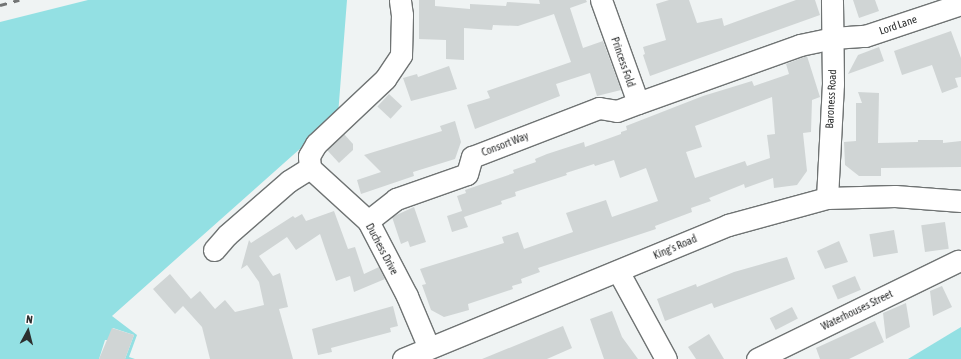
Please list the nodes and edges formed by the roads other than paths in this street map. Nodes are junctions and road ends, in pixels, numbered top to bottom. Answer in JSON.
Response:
{"nodes":[{"id":1,"x":400,"y":0,"type":"edge"},
{"id":2,"x":601,"y":0,"type":"edge"},
{"id":3,"x":832,"y":0,"type":"edge"},
{"id":4,"x":961,"y":4,"type":"edge"},
{"id":5,"x":834,"y":38,"type":"junction"},
{"id":6,"x":638,"y":103,"type":"junction"},
{"id":7,"x":310,"y":168,"type":"junction"},
{"id":8,"x":827,"y":198,"type":"junction"},
{"id":9,"x":961,"y":201,"type":"edge"},
{"id":10,"x":368,"y":221,"type":"junction"},
{"id":11,"x":214,"y":250,"type":"dead end"},
{"id":12,"x":958,"y":261,"type":"dead end"},
{"id":13,"x":618,"y":272,"type":"junction"},
{"id":14,"x":429,"y":348,"type":"junction"},
{"id":15,"x":403,"y":359,"type":"edge"},
{"id":16,"x":666,"y":359,"type":"edge"},
{"id":17,"x":757,"y":359,"type":"edge"}],
"edges":[{"from":1,"to":7,"type":"street"},
{"from":2,"to":6,"type":"street","name":"Princess Fold"},
{"from":3,"to":5,"type":"street","name":"Baroness Road"},
{"from":4,"to":5,"type":"street","name":"Lord Lane"},
{"from":5,"to":6,"type":"street"},
{"from":5,"to":8,"type":"street","name":"Baroness Road"},
{"from":6,"to":10,"type":"street","name":"Consort Way"},
{"from":7,"to":10,"type":"street","name":"Duchess Drive"},
{"from":7,"to":11,"type":"street"},
{"from":8,"to":9,"type":"street","name":"King's Road"},
{"from":8,"to":13,"type":"street","name":"King's Road"},
{"from":10,"to":14,"type":"street","name":"Duchess Drive"},
{"from":12,"to":17,"type":"street","name":"Waterhouses Street"},
{"from":13,"to":14,"type":"street","name":"King's Road"},
{"from":13,"to":16,"type":"street"},
{"from":14,"to":15,"type":"street","name":"King's Road"}]}
